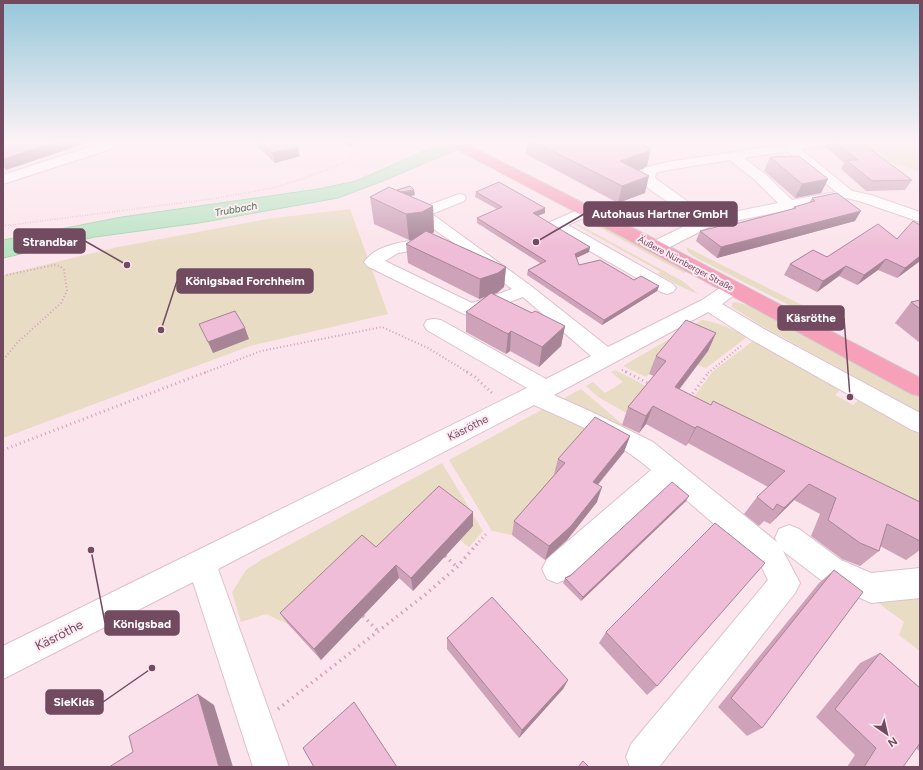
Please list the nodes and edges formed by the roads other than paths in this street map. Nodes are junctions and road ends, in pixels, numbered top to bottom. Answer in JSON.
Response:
{"nodes":[{"id":1,"x":521,"y":177,"type":"edge"},
{"id":2,"x":648,"y":177,"type":"edge"},
{"id":3,"x":760,"y":177,"type":"edge"},
{"id":4,"x":826,"y":177,"type":"edge"},
{"id":5,"x":847,"y":194,"type":"junction"},
{"id":6,"x":459,"y":198,"type":"road end"},
{"id":7,"x":788,"y":205,"type":"junction"},
{"id":8,"x":587,"y":211,"type":"junction"},
{"id":9,"x":920,"y":217,"type":"edge"},
{"id":10,"x":706,"y":222,"type":"junction"},
{"id":11,"x":457,"y":238,"type":"junction"},
{"id":12,"x":656,"y":247,"type":"junction"},
{"id":13,"x":667,"y":288,"type":"dead end"},
{"id":14,"x":732,"y":288,"type":"junction"},
{"id":15,"x":525,"y":290,"type":"junction"},
{"id":16,"x":708,"y":304,"type":"junction"},
{"id":17,"x":434,"y":325,"type":"dead end"},
{"id":18,"x":606,"y":357,"type":"junction"},
{"id":19,"x":920,"y":388,"type":"edge"},
{"id":20,"x":539,"y":392,"type":"junction"},
{"id":21,"x":920,"y":424,"type":"edge"},
{"id":22,"x":669,"y":470,"type":"junction"},
{"id":23,"x":789,"y":538,"type":"dead end"},
{"id":24,"x":201,"y":563,"type":"junction"},
{"id":25,"x":557,"y":569,"type":"dead end"},
{"id":26,"x":920,"y":583,"type":"edge"},
{"id":27,"x":3,"y":663,"type":"edge"},
{"id":28,"x":644,"y":757,"type":"dead end"},
{"id":29,"x":270,"y":767,"type":"edge"}],
"edges":[{"from":1,"to":8,"type":"main road","name":"Äußere Nürnberger Straße"},
{"from":2,"to":10,"type":"street"},
{"from":3,"to":7,"type":"street"},
{"from":4,"to":5,"type":"street"},
{"from":5,"to":7,"type":"street"},
{"from":5,"to":9,"type":"street"},
{"from":6,"to":11,"type":"street"},
{"from":7,"to":10,"type":"street"},
{"from":8,"to":12,"type":"main road","name":"Äußere Nürnberger Straße"},
{"from":8,"to":13,"type":"street"},
{"from":10,"to":12,"type":"street"},
{"from":11,"to":15,"type":"street"},
{"from":11,"to":15,"type":"street"},
{"from":12,"to":14,"type":"main road","name":"Äußere Nürnberger Straße"},
{"from":14,"to":16,"type":"street","name":"Käsröthe"},
{"from":14,"to":19,"type":"main road","name":"Äußere Nürnberger Straße"},
{"from":15,"to":18,"type":"street"},
{"from":16,"to":18,"type":"street","name":"Käsröthe"},
{"from":16,"to":21,"type":"street"},
{"from":17,"to":20,"type":"street"},
{"from":18,"to":20,"type":"street","name":"Käsröthe"},
{"from":20,"to":22,"type":"street"},
{"from":20,"to":24,"type":"street","name":"Käsröthe"},
{"from":22,"to":25,"type":"street"},
{"from":22,"to":28,"type":"street"},
{"from":23,"to":26,"type":"street"},
{"from":24,"to":27,"type":"street","name":"Käsröthe"},
{"from":24,"to":29,"type":"street"}]}
